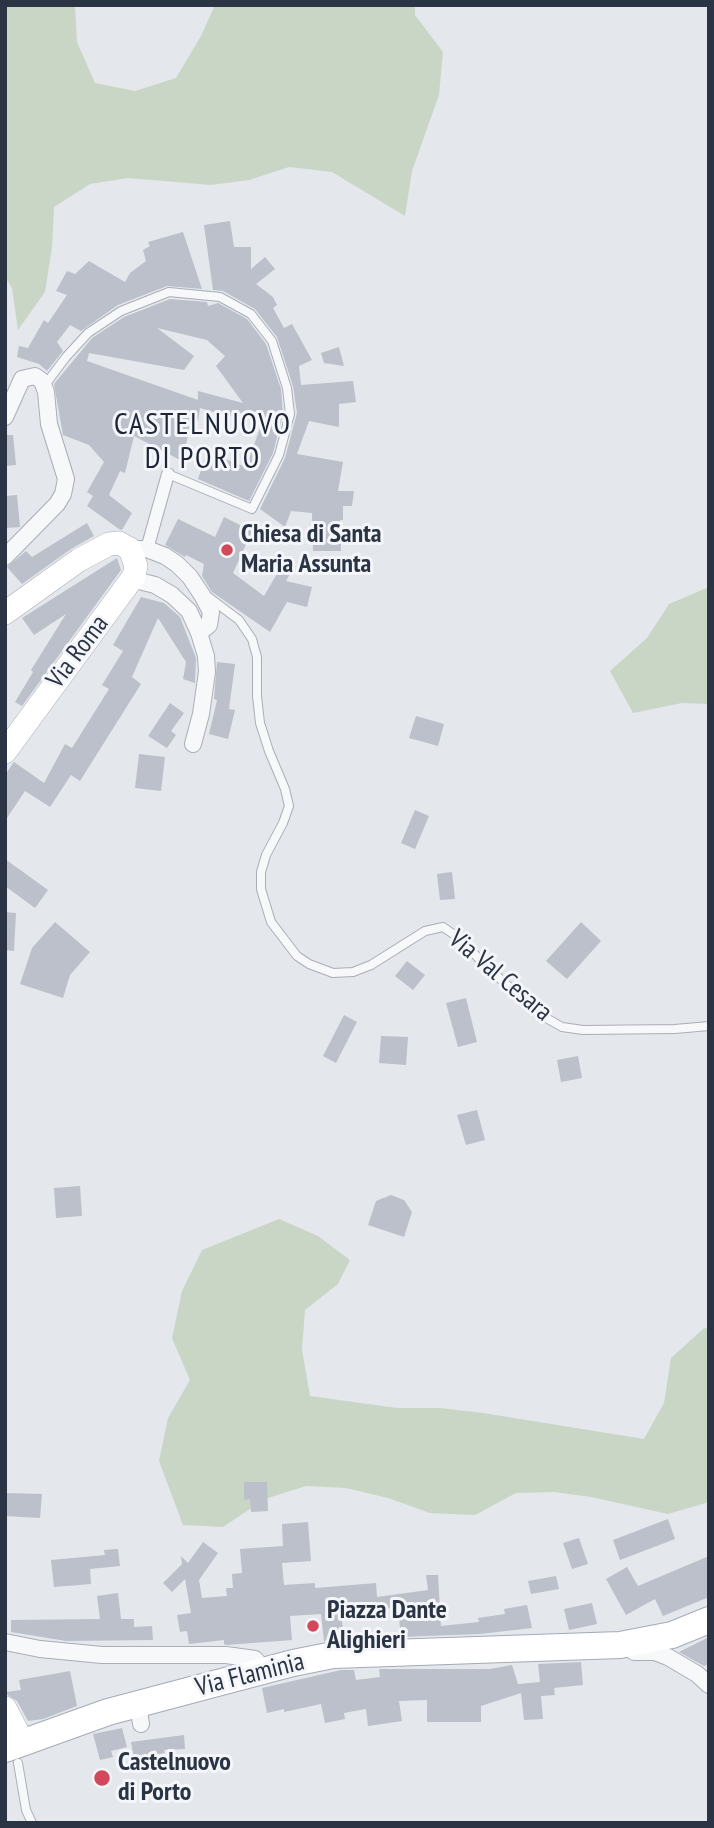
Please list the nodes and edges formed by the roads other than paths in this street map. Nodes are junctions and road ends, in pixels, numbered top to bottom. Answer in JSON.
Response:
{"nodes":[{"id":1,"x":45,"y":385,"type":"junction"},
{"id":2,"x":5,"y":417,"type":"edge"},
{"id":3,"x":168,"y":474,"type":"joint"},
{"id":4,"x":138,"y":549,"type":"junction"},
{"id":5,"x":5,"y":557,"type":"edge"},
{"id":6,"x":131,"y":579,"type":"junction"},
{"id":7,"x":200,"y":592,"type":"junction"},
{"id":8,"x":5,"y":613,"type":"edge"},
{"id":9,"x":199,"y":633,"type":"junction"},
{"id":10,"x":193,"y":744,"type":"dead end"},
{"id":11,"x":5,"y":752,"type":"edge"},
{"id":12,"x":709,"y":1026,"type":"edge"},
{"id":13,"x":709,"y":1620,"type":"edge"},
{"id":14,"x":5,"y":1642,"type":"edge"},
{"id":15,"x":599,"y":1647,"type":"junction"},
{"id":16,"x":262,"y":1673,"type":"junction"},
{"id":17,"x":709,"y":1685,"type":"edge"},
{"id":18,"x":5,"y":1708,"type":"edge"},
{"id":19,"x":15,"y":1751,"type":"edge"},
{"id":20,"x":33,"y":1823,"type":"edge"}],
"edges":[{"from":1,"to":2,"type":"street"},
{"from":1,"to":3,"type":"lane"},
{"from":1,"to":5,"type":"street"},
{"from":3,"to":4,"type":"street"},
{"from":4,"to":6,"type":"main road"},
{"from":4,"to":7,"type":"street"},
{"from":4,"to":8,"type":"main road"},
{"from":6,"to":9,"type":"street"},
{"from":6,"to":11,"type":"main road","name":"Via Roma"},
{"from":7,"to":9,"type":"street"},
{"from":7,"to":12,"type":"lane","name":"Via Val Cesara"},
{"from":9,"to":10,"type":"street"},
{"from":13,"to":15,"type":"main road","name":"Via Flaminia"},
{"from":14,"to":16,"type":"street"},
{"from":15,"to":16,"type":"main road","name":"Via Flaminia"},
{"from":15,"to":17,"type":"street"},
{"from":16,"to":19,"type":"main road","name":"Via Flaminia"},
{"from":18,"to":19,"type":"main road"},
{"from":19,"to":20,"type":"lane"}]}
